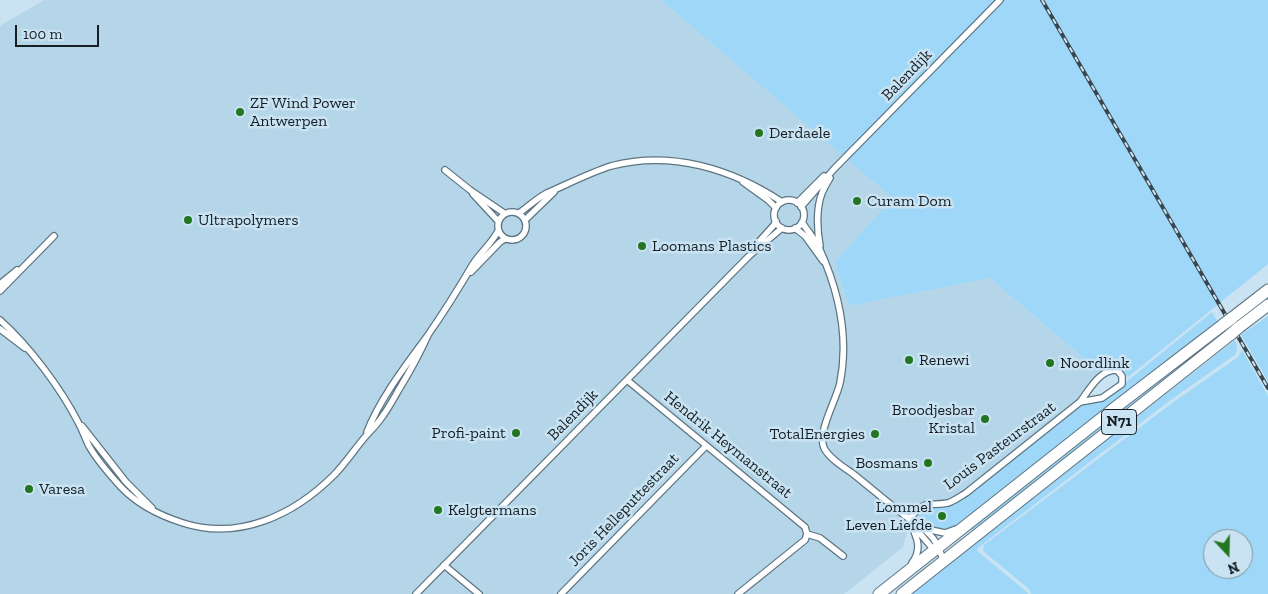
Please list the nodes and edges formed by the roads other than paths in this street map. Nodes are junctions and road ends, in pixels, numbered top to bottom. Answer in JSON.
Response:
{"nodes":[{"id":1,"x":1000,"y":0,"type":"edge"},
{"id":2,"x":834,"y":169,"type":"junction"},
{"id":3,"x":445,"y":170,"type":"dead end"},
{"id":4,"x":740,"y":179,"type":"junction"},
{"id":5,"x":470,"y":190,"type":"junction"},
{"id":6,"x":556,"y":190,"type":"junction"},
{"id":7,"x":782,"y":202,"type":"junction"},
{"id":8,"x":799,"y":205,"type":"junction"},
{"id":9,"x":776,"y":208,"type":"junction"},
{"id":10,"x":504,"y":213,"type":"junction"},
{"id":11,"x":519,"y":213,"type":"junction"},
{"id":12,"x":498,"y":220,"type":"junction"},
{"id":13,"x":525,"y":220,"type":"junction"},
{"id":14,"x":776,"y":220,"type":"junction"},
{"id":15,"x":802,"y":222,"type":"junction"},
{"id":16,"x":782,"y":228,"type":"junction"},
{"id":17,"x":795,"y":228,"type":"junction"},
{"id":18,"x":498,"y":231,"type":"junction"},
{"id":19,"x":54,"y":236,"type":"dead end"},
{"id":20,"x":505,"y":239,"type":"junction"},
{"id":21,"x":821,"y":251,"type":"junction"},
{"id":22,"x":749,"y":256,"type":"junction"},
{"id":23,"x":824,"y":263,"type":"junction"},
{"id":24,"x":22,"y":266,"type":"junction"},
{"id":25,"x":468,"y":275,"type":"junction"},
{"id":26,"x":0,"y":284,"type":"edge"},
{"id":27,"x":1268,"y":290,"type":"edge"},
{"id":28,"x":0,"y":291,"type":"edge"},
{"id":29,"x":1268,"y":305,"type":"edge"},
{"id":30,"x":0,"y":320,"type":"edge"},
{"id":31,"x":0,"y":328,"type":"edge"},
{"id":32,"x":428,"y":335,"type":"junction"},
{"id":33,"x":26,"y":349,"type":"junction"},
{"id":34,"x":627,"y":380,"type":"junction"},
{"id":35,"x":394,"y":384,"type":"junction"},
{"id":36,"x":400,"y":388,"type":"junction"},
{"id":37,"x":1080,"y":402,"type":"junction"},
{"id":38,"x":78,"y":422,"type":"junction"},
{"id":39,"x":366,"y":436,"type":"junction"},
{"id":40,"x":706,"y":446,"type":"junction"},
{"id":41,"x":115,"y":468,"type":"junction"},
{"id":42,"x":109,"y":473,"type":"junction"},
{"id":43,"x":1007,"y":509,"type":"junction"},
{"id":44,"x":154,"y":510,"type":"junction"},
{"id":45,"x":909,"y":519,"type":"junction"},
{"id":46,"x":974,"y":520,"type":"junction"},
{"id":47,"x":925,"y":529,"type":"junction"},
{"id":48,"x":807,"y":534,"type":"junction"},
{"id":49,"x":939,"y":552,"type":"junction"},
{"id":50,"x":843,"y":556,"type":"dead end"},
{"id":51,"x":444,"y":565,"type":"junction"},
{"id":52,"x":894,"y":589,"type":"edge"},
{"id":53,"x":416,"y":594,"type":"edge"},
{"id":54,"x":479,"y":594,"type":"edge"},
{"id":55,"x":561,"y":594,"type":"edge"},
{"id":56,"x":738,"y":594,"type":"edge"},
{"id":57,"x":879,"y":594,"type":"edge"},
{"id":58,"x":902,"y":594,"type":"edge"}],
"edges":[{"from":1,"to":2,"type":"street","name":"Balendijk"},
{"from":2,"to":8,"type":"street"},
{"from":2,"to":21,"type":"street"},
{"from":3,"to":5,"type":"street"},
{"from":4,"to":6,"type":"street"},
{"from":4,"to":7,"type":"street"},
{"from":4,"to":9,"type":"street"},
{"from":5,"to":10,"type":"street"},
{"from":5,"to":12,"type":"street"},
{"from":6,"to":11,"type":"street"},
{"from":6,"to":13,"type":"street"},
{"from":7,"to":8,"type":"street"},
{"from":7,"to":9,"type":"street"},
{"from":8,"to":15,"type":"street"},
{"from":9,"to":14,"type":"street"},
{"from":10,"to":11,"type":"street"},
{"from":10,"to":12,"type":"street"},
{"from":11,"to":13,"type":"street"},
{"from":12,"to":18,"type":"street"},
{"from":13,"to":20,"type":"street"},
{"from":14,"to":16,"type":"street"},
{"from":14,"to":22,"type":"street","name":"Balendijk"},
{"from":15,"to":17,"type":"street"},
{"from":15,"to":21,"type":"street"},
{"from":16,"to":17,"type":"street"},
{"from":16,"to":22,"type":"street","name":"Balendijk"},
{"from":17,"to":23,"type":"street"},
{"from":18,"to":20,"type":"street"},
{"from":18,"to":25,"type":"street"},
{"from":19,"to":24,"type":"street"},
{"from":20,"to":25,"type":"street"},
{"from":21,"to":23,"type":"street"},
{"from":22,"to":34,"type":"street","name":"Balendijk"},
{"from":23,"to":45,"type":"street"},
{"from":24,"to":26,"type":"street"},
{"from":24,"to":28,"type":"street"},
{"from":25,"to":32,"type":"street"},
{"from":27,"to":46,"type":"highway","number":"N71"},
{"from":29,"to":43,"type":"highway","number":"N71"},
{"from":30,"to":33,"type":"street"},
{"from":31,"to":33,"type":"street"},
{"from":32,"to":35,"type":"street"},
{"from":32,"to":36,"type":"street"},
{"from":33,"to":38,"type":"street"},
{"from":34,"to":40,"type":"street","name":"Hendrik Heymanstraat"},
{"from":34,"to":51,"type":"street","name":"Balendijk"},
{"from":35,"to":36,"type":"street"},
{"from":35,"to":39,"type":"street"},
{"from":36,"to":39,"type":"street"},
{"from":37,"to":37,"type":"street","name":"Louis Pasteurstraat"},
{"from":37,"to":45,"type":"street","name":"Louis Pasteurstraat"},
{"from":38,"to":41,"type":"street"},
{"from":38,"to":42,"type":"street"},
{"from":39,"to":44,"type":"street"},
{"from":40,"to":48,"type":"street","name":"Hendrik Heymanstraat"},
{"from":40,"to":55,"type":"street","name":"Joris Helleputtestraat"},
{"from":41,"to":42,"type":"street"},
{"from":41,"to":44,"type":"street"},
{"from":42,"to":44,"type":"street"},
{"from":43,"to":49,"type":"highway","number":"N71"},
{"from":43,"to":58,"type":"highway","number":"N71"},
{"from":45,"to":47,"type":"street"},
{"from":45,"to":49,"type":"street"},
{"from":45,"to":52,"type":"street"},
{"from":46,"to":47,"type":"street"},
{"from":46,"to":49,"type":"highway","number":"N71"},
{"from":47,"to":49,"type":"street"},
{"from":48,"to":50,"type":"street","name":"Hendrik Heymanstraat"},
{"from":48,"to":56,"type":"street"},
{"from":49,"to":52,"type":"highway","number":"N71"},
{"from":51,"to":53,"type":"street","name":"Balendijk"},
{"from":51,"to":54,"type":"street"},
{"from":52,"to":57,"type":"highway","number":"N71"}]}
